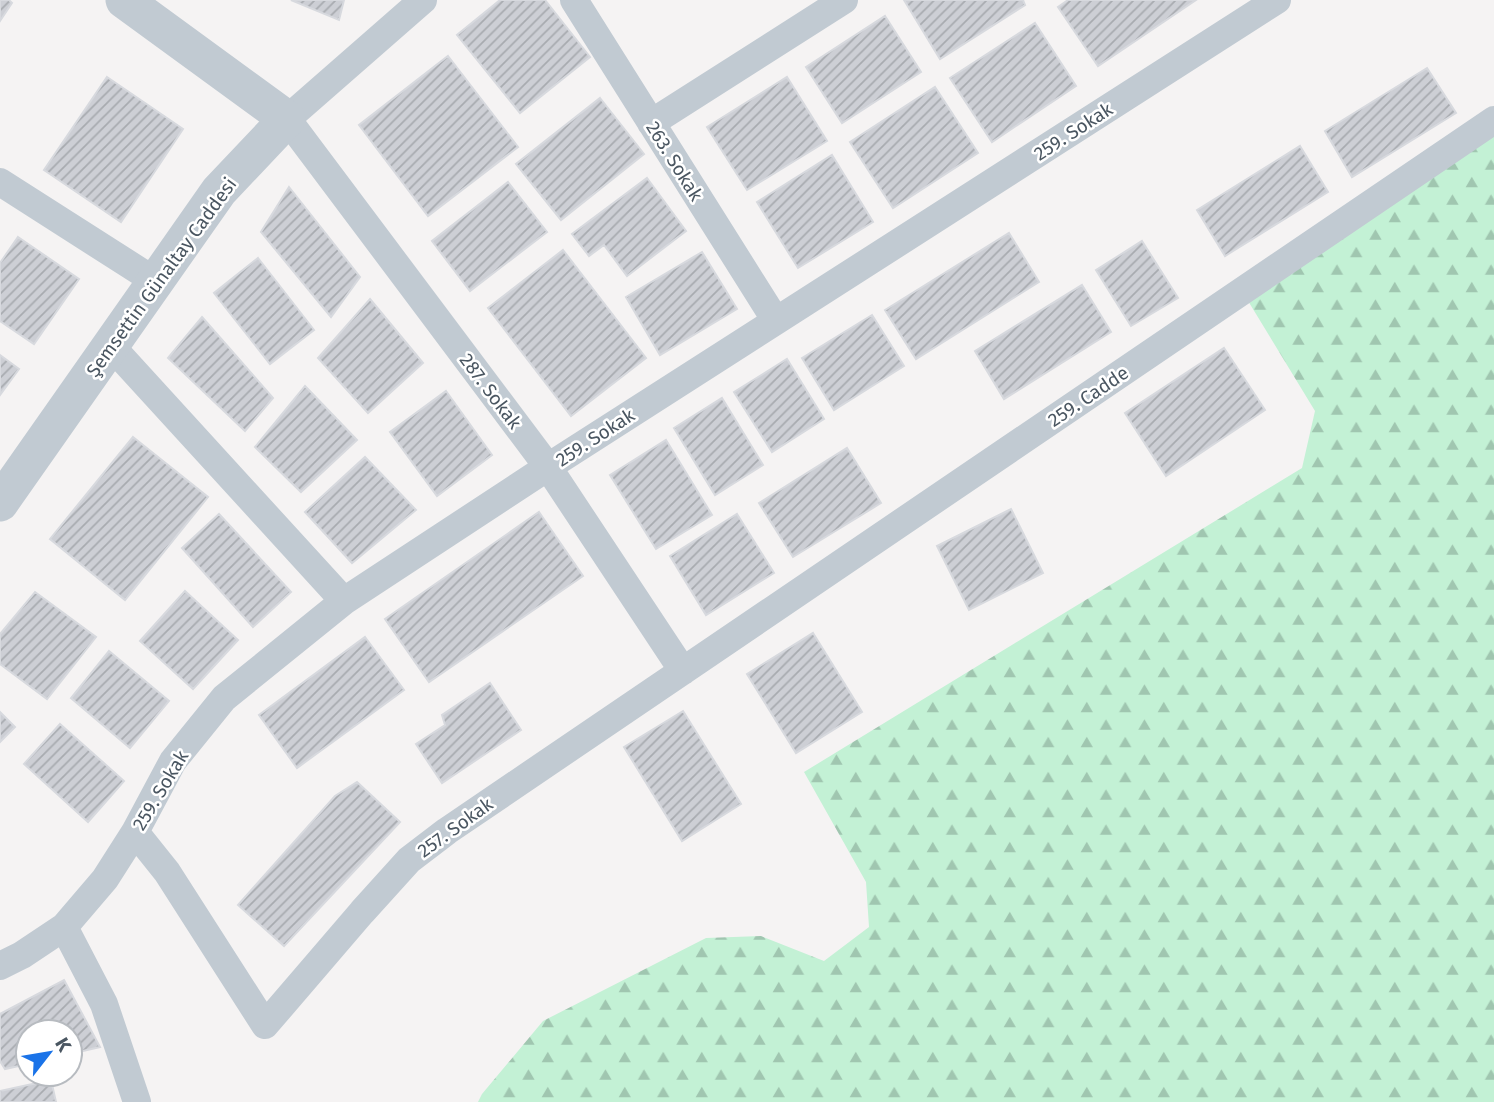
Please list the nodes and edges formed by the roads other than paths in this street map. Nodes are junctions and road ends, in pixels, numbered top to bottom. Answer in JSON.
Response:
{"nodes":[{"id":1,"x":124,"y":0,"type":"edge"},
{"id":2,"x":423,"y":0,"type":"edge"},
{"id":3,"x":574,"y":0,"type":"edge"},
{"id":4,"x":844,"y":0,"type":"edge"},
{"id":5,"x":1277,"y":0,"type":"edge"},
{"id":6,"x":287,"y":119,"type":"junction"},
{"id":7,"x":1494,"y":120,"type":"edge"},
{"id":8,"x":651,"y":123,"type":"junction"},
{"id":9,"x":0,"y":182,"type":"edge"},
{"id":10,"x":155,"y":281,"type":"junction"},
{"id":11,"x":776,"y":321,"type":"junction"},
{"id":12,"x":111,"y":346,"type":"junction"},
{"id":13,"x":548,"y":467,"type":"junction"},
{"id":14,"x":0,"y":503,"type":"edge"},
{"id":15,"x":344,"y":601,"type":"junction"},
{"id":16,"x":683,"y":671,"type":"junction"},
{"id":17,"x":135,"y":832,"type":"junction"},
{"id":18,"x":64,"y":927,"type":"junction"},
{"id":19,"x":0,"y":966,"type":"edge"},
{"id":20,"x":137,"y":1102,"type":"edge"}],
"edges":[{"from":1,"to":6,"type":"street"},
{"from":2,"to":6,"type":"street"},
{"from":3,"to":8,"type":"street","name":"263. Sokak"},
{"from":4,"to":8,"type":"street"},
{"from":5,"to":11,"type":"street","name":"259. Sokak"},
{"from":6,"to":10,"type":"street","name":"Şemsettin Günaltay Caddesi"},
{"from":6,"to":13,"type":"street","name":"287. Sokak"},
{"from":7,"to":16,"type":"street","name":"259. Cadde"},
{"from":8,"to":11,"type":"street","name":"263. Sokak"},
{"from":9,"to":10,"type":"street"},
{"from":10,"to":12,"type":"street","name":"Şemsettin Günaltay Caddesi"},
{"from":11,"to":13,"type":"street","name":"259. Sokak"},
{"from":12,"to":14,"type":"street","name":"Şemsettin Günaltay Caddesi"},
{"from":12,"to":15,"type":"street"},
{"from":13,"to":15,"type":"street","name":"259. Sokak"},
{"from":13,"to":16,"type":"street","name":"287. Sokak"},
{"from":15,"to":17,"type":"street","name":"259. Sokak"},
{"from":16,"to":17,"type":"street","name":"257. Sokak"},
{"from":17,"to":18,"type":"street","name":"259. Sokak"},
{"from":18,"to":19,"type":"street","name":"259. Sokak"},
{"from":18,"to":20,"type":"street"}]}
